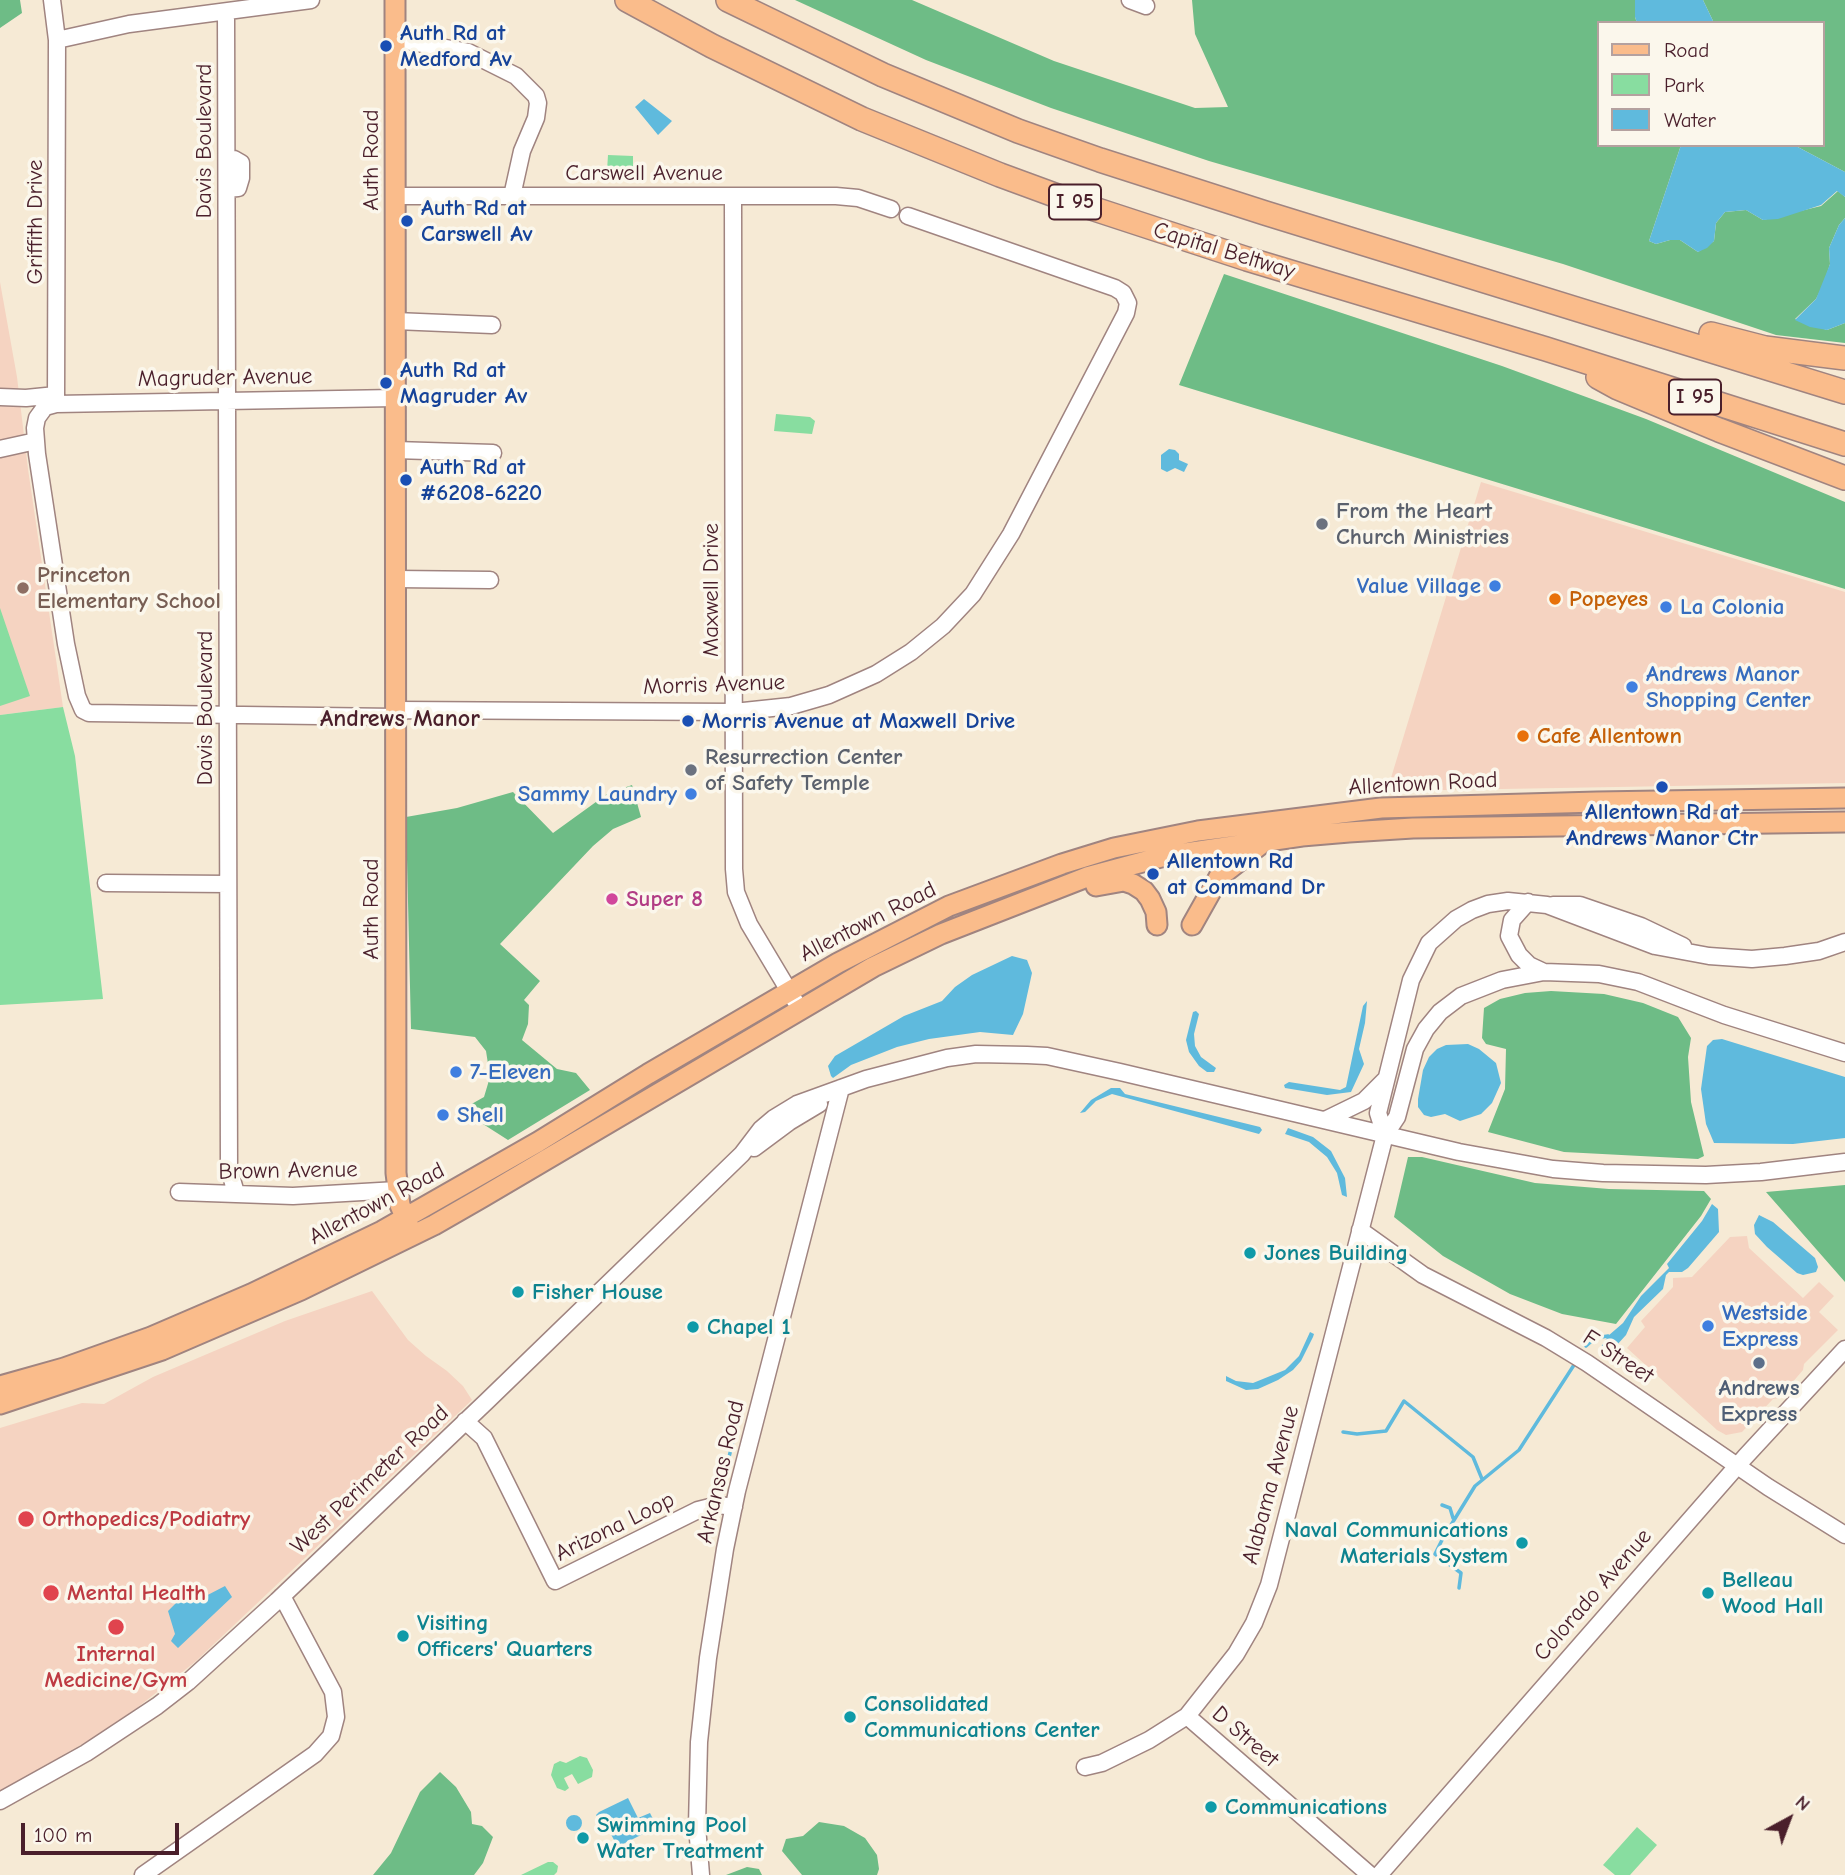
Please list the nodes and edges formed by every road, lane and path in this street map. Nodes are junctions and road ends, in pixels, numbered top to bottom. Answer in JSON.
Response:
{"nodes":[{"id":1,"x":52,"y":0,"type":"edge"},
{"id":2,"x":311,"y":0,"type":"edge"},
{"id":3,"x":395,"y":0,"type":"edge"},
{"id":4,"x":626,"y":0,"type":"edge"},
{"id":5,"x":728,"y":0,"type":"edge"},
{"id":6,"x":1129,"y":0,"type":"edge"},
{"id":7,"x":1146,"y":6,"type":"dead end"},
{"id":8,"x":226,"y":13,"type":"junction"},
{"id":9,"x":395,"y":39,"type":"junction"},
{"id":10,"x":57,"y":40,"type":"junction"},
{"id":11,"x":396,"y":196,"type":"junction"},
{"id":12,"x":512,"y":196,"type":"junction"},
{"id":13,"x":733,"y":196,"type":"junction"},
{"id":14,"x":891,"y":209,"type":"dead end"},
{"id":15,"x":908,"y":216,"type":"dead end"},
{"id":16,"x":396,"y":321,"type":"junction"},
{"id":17,"x":1619,"y":321,"type":"junction"},
{"id":18,"x":492,"y":325,"type":"dead end"},
{"id":19,"x":1546,"y":349,"type":"junction"},
{"id":20,"x":1845,"y":358,"type":"edge"},
{"id":21,"x":1845,"y":392,"type":"edge"},
{"id":22,"x":0,"y":397,"type":"edge"},
{"id":23,"x":396,"y":398,"type":"junction"},
{"id":24,"x":56,"y":399,"type":"junction"},
{"id":25,"x":227,"y":401,"type":"junction"},
{"id":26,"x":36,"y":441,"type":"junction"},
{"id":27,"x":1845,"y":444,"type":"edge"},
{"id":28,"x":0,"y":449,"type":"edge"},
{"id":29,"x":396,"y":450,"type":"junction"},
{"id":30,"x":493,"y":453,"type":"dead end"},
{"id":31,"x":1845,"y":478,"type":"edge"},
{"id":32,"x":396,"y":579,"type":"junction"},
{"id":33,"x":490,"y":580,"type":"dead end"},
{"id":34,"x":734,"y":712,"type":"junction"},
{"id":35,"x":396,"y":714,"type":"junction"},
{"id":36,"x":228,"y":715,"type":"junction"},
{"id":37,"x":1845,"y":798,"type":"edge"},
{"id":38,"x":1845,"y":822,"type":"edge"},
{"id":39,"x":1265,"y":841,"type":"junction"},
{"id":40,"x":106,"y":883,"type":"dead end"},
{"id":41,"x":228,"y":884,"type":"junction"},
{"id":42,"x":1528,"y":902,"type":"junction"},
{"id":43,"x":1006,"y":908,"type":"junction"},
{"id":44,"x":1157,"y":925,"type":"dead end"},
{"id":45,"x":1192,"y":925,"type":"dead end"},
{"id":46,"x":1845,"y":942,"type":"edge"},
{"id":47,"x":1544,"y":972,"type":"junction"},
{"id":48,"x":789,"y":991,"type":"junction"},
{"id":49,"x":800,"y":1009,"type":"junction"},
{"id":50,"x":1845,"y":1053,"type":"edge"},
{"id":51,"x":1386,"y":1079,"type":"junction"},
{"id":52,"x":841,"y":1088,"type":"junction"},
{"id":53,"x":1324,"y":1120,"type":"junction"},
{"id":54,"x":1385,"y":1135,"type":"junction"},
{"id":55,"x":1845,"y":1162,"type":"edge"},
{"id":56,"x":397,"y":1190,"type":"junction"},
{"id":57,"x":179,"y":1192,"type":"dead end"},
{"id":58,"x":236,"y":1193,"type":"junction"},
{"id":59,"x":409,"y":1227,"type":"junction"},
{"id":60,"x":1360,"y":1230,"type":"junction"},
{"id":61,"x":1845,"y":1349,"type":"edge"},
{"id":62,"x":0,"y":1386,"type":"edge"},
{"id":63,"x":0,"y":1404,"type":"edge"},
{"id":64,"x":465,"y":1421,"type":"junction"},
{"id":65,"x":1737,"y":1466,"type":"junction"},
{"id":66,"x":734,"y":1507,"type":"junction"},
{"id":67,"x":1845,"y":1535,"type":"edge"},
{"id":68,"x":282,"y":1596,"type":"junction"},
{"id":69,"x":1187,"y":1716,"type":"junction"},
{"id":70,"x":1086,"y":1767,"type":"dead end"},
{"id":71,"x":0,"y":1801,"type":"edge"},
{"id":72,"x":143,"y":1875,"type":"edge"},
{"id":73,"x":701,"y":1875,"type":"edge"},
{"id":74,"x":1370,"y":1875,"type":"edge"},
{"id":75,"x":1379,"y":1875,"type":"edge"}],
"edges":[{"from":1,"to":10,"type":"street","name":"Griffith Drive"},
{"from":2,"to":8,"type":"street"},
{"from":3,"to":9,"type":"main road","name":"Auth Road"},
{"from":4,"to":19,"type":"highway","name":"Capital Beltway","number":"I 95"},
{"from":5,"to":17,"type":"highway","number":"I 95"},
{"from":6,"to":7,"type":"street"},
{"from":8,"to":10,"type":"street"},
{"from":8,"to":25,"type":"street","name":"Davis Boulevard"},
{"from":9,"to":11,"type":"main road","name":"Auth Road"},
{"from":9,"to":12,"type":"street"},
{"from":10,"to":24,"type":"street","name":"Griffith Drive"},
{"from":11,"to":12,"type":"street","name":"Carswell Avenue"},
{"from":11,"to":16,"type":"main road","name":"Auth Road"},
{"from":12,"to":13,"type":"street","name":"Carswell Avenue"},
{"from":13,"to":14,"type":"street","name":"Carswell Avenue"},
{"from":13,"to":34,"type":"street","name":"Maxwell Drive"},
{"from":15,"to":34,"type":"street","name":"Morris Avenue"},
{"from":16,"to":18,"type":"street"},
{"from":16,"to":23,"type":"main road","name":"Auth Road"},
{"from":17,"to":20,"type":"highway"},
{"from":17,"to":21,"type":"highway","number":"I 95"},
{"from":19,"to":27,"type":"highway","name":"Capital Beltway","number":"I 95"},
{"from":19,"to":31,"type":"highway"},
{"from":22,"to":24,"type":"street","name":"Magruder Avenue"},
{"from":23,"to":25,"type":"street","name":"Magruder Avenue"},
{"from":23,"to":29,"type":"main road","name":"Auth Road"},
{"from":24,"to":25,"type":"street","name":"Magruder Avenue"},
{"from":24,"to":26,"type":"street"},
{"from":25,"to":36,"type":"street","name":"Davis Boulevard"},
{"from":26,"to":28,"type":"street"},
{"from":26,"to":36,"type":"street","name":"Morris Avenue"},
{"from":29,"to":30,"type":"street"},
{"from":29,"to":32,"type":"main road","name":"Auth Road"},
{"from":32,"to":33,"type":"street"},
{"from":32,"to":35,"type":"main road","name":"Auth Road"},
{"from":34,"to":35,"type":"street","name":"Morris Avenue"},
{"from":34,"to":48,"type":"street","name":"Maxwell Drive"},
{"from":35,"to":36,"type":"street","name":"Morris Avenue"},
{"from":35,"to":56,"type":"main road","name":"Auth Road"},
{"from":36,"to":41,"type":"street","name":"Davis Boulevard"},
{"from":37,"to":48,"type":"main road","name":"Allentown Road"},
{"from":38,"to":39,"type":"main road","name":"Allentown Road"},
{"from":39,"to":43,"type":"main road","name":"Allentown Road"},
{"from":39,"to":45,"type":"main road"},
{"from":40,"to":41,"type":"street"},
{"from":41,"to":58,"type":"street","name":"Davis Boulevard"},
{"from":42,"to":46,"type":"street"},
{"from":42,"to":47,"type":"street"},
{"from":42,"to":51,"type":"street"},
{"from":43,"to":44,"type":"main road"},
{"from":43,"to":49,"type":"main road","name":"Allentown Road"},
{"from":47,"to":50,"type":"street"},
{"from":47,"to":54,"type":"street"},
{"from":48,"to":49,"type":"street","name":"Maxwell Drive"},
{"from":48,"to":59,"type":"main road","name":"Allentown Road"},
{"from":49,"to":59,"type":"main road","name":"Allentown Road"},
{"from":51,"to":53,"type":"street"},
{"from":51,"to":54,"type":"street"},
{"from":52,"to":53,"type":"street","name":"West Perimeter Road"},
{"from":52,"to":64,"type":"street","name":"West Perimeter Road"},
{"from":52,"to":66,"type":"street","name":"Arkansas Road"},
{"from":53,"to":54,"type":"street","name":"West Perimeter Road"},
{"from":54,"to":55,"type":"street"},
{"from":54,"to":60,"type":"street","name":"Alabama Avenue"},
{"from":56,"to":58,"type":"street","name":"Brown Avenue"},
{"from":56,"to":59,"type":"main road","name":"Auth Road"},
{"from":57,"to":58,"type":"street","name":"Brown Avenue"},
{"from":59,"to":62,"type":"main road","name":"Allentown Road"},
{"from":59,"to":63,"type":"main road","name":"Allentown Road"},
{"from":60,"to":65,"type":"street","name":"F Street"},
{"from":60,"to":69,"type":"street","name":"Alabama Avenue"},
{"from":61,"to":65,"type":"street","name":"Colorado Avenue"},
{"from":64,"to":66,"type":"street","name":"Arizona Loop"},
{"from":64,"to":68,"type":"street","name":"West Perimeter Road"},
{"from":65,"to":67,"type":"street","name":"F Street"},
{"from":65,"to":75,"type":"street","name":"Colorado Avenue"},
{"from":66,"to":73,"type":"street","name":"Arkansas Road"},
{"from":68,"to":71,"type":"street","name":"West Perimeter Road"},
{"from":68,"to":72,"type":"street"},
{"from":69,"to":70,"type":"street","name":"Alabama Avenue"},
{"from":69,"to":74,"type":"street","name":"D Street"}]}
